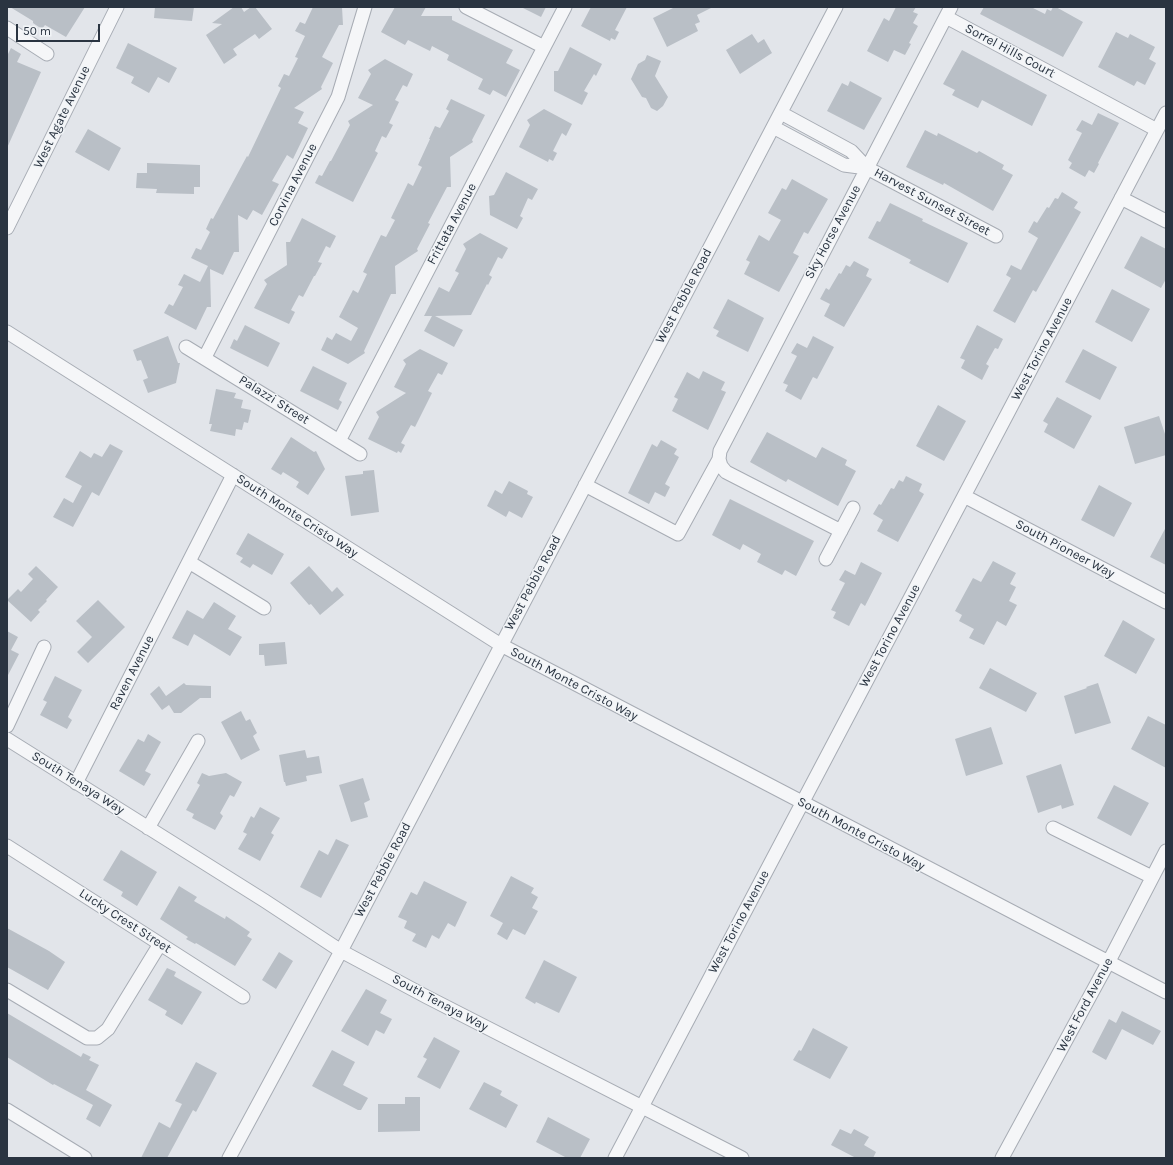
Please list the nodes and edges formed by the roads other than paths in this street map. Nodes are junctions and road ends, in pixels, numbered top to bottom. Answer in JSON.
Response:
{"nodes":[{"id":1,"x":117,"y":7,"type":"edge"},
{"id":2,"x":365,"y":7,"type":"edge"},
{"id":3,"x":466,"y":7,"type":"edge"},
{"id":4,"x":565,"y":7,"type":"edge"},
{"id":5,"x":836,"y":7,"type":"edge"},
{"id":6,"x":948,"y":12,"type":"edge"},
{"id":7,"x":7,"y":28,"type":"edge"},
{"id":8,"x":544,"y":47,"type":"junction"},
{"id":9,"x":47,"y":54,"type":"dead end"},
{"id":10,"x":781,"y":113,"type":"junction"},
{"id":11,"x":1166,"y":113,"type":"edge"},
{"id":12,"x":773,"y":126,"type":"junction"},
{"id":13,"x":1157,"y":130,"type":"junction"},
{"id":14,"x":838,"y":144,"type":"junction"},
{"id":15,"x":831,"y":158,"type":"junction"},
{"id":16,"x":867,"y":168,"type":"junction"},
{"id":17,"x":1121,"y":198,"type":"junction"},
{"id":18,"x":1166,"y":221,"type":"edge"},
{"id":19,"x":7,"y":228,"type":"edge"},
{"id":20,"x":996,"y":236,"type":"dead end"},
{"id":21,"x":7,"y":332,"type":"edge"},
{"id":22,"x":186,"y":347,"type":"dead end"},
{"id":23,"x":204,"y":357,"type":"junction"},
{"id":24,"x":339,"y":441,"type":"junction"},
{"id":25,"x":360,"y":454,"type":"dead end"},
{"id":26,"x":719,"y":459,"type":"junction"},
{"id":27,"x":233,"y":475,"type":"junction"},
{"id":28,"x":585,"y":485,"type":"junction"},
{"id":29,"x":964,"y":496,"type":"junction"},
{"id":30,"x":853,"y":508,"type":"dead end"},
{"id":31,"x":840,"y":531,"type":"junction"},
{"id":32,"x":826,"y":558,"type":"dead end"},
{"id":33,"x":189,"y":562,"type":"junction"},
{"id":34,"x":1166,"y":602,"type":"edge"},
{"id":35,"x":264,"y":608,"type":"dead end"},
{"id":36,"x":501,"y":645,"type":"junction"},
{"id":37,"x":44,"y":647,"type":"dead end"},
{"id":38,"x":7,"y":726,"type":"edge"},
{"id":39,"x":7,"y":739,"type":"edge"},
{"id":40,"x":198,"y":741,"type":"dead end"},
{"id":41,"x":76,"y":783,"type":"junction"},
{"id":42,"x":802,"y":803,"type":"junction"},
{"id":43,"x":148,"y":828,"type":"junction"},
{"id":44,"x":1053,"y":828,"type":"dead end"},
{"id":45,"x":7,"y":846,"type":"edge"},
{"id":46,"x":1166,"y":851,"type":"edge"},
{"id":47,"x":1152,"y":877,"type":"junction"},
{"id":48,"x":160,"y":944,"type":"junction"},
{"id":49,"x":341,"y":951,"type":"junction"},
{"id":50,"x":1108,"y":963,"type":"junction"},
{"id":51,"x":7,"y":990,"type":"edge"},
{"id":52,"x":1166,"y":992,"type":"edge"},
{"id":53,"x":243,"y":997,"type":"dead end"},
{"id":54,"x":641,"y":1106,"type":"junction"},
{"id":55,"x":7,"y":1110,"type":"edge"},
{"id":56,"x":85,"y":1158,"type":"edge"},
{"id":57,"x":229,"y":1158,"type":"edge"},
{"id":58,"x":614,"y":1158,"type":"edge"},
{"id":59,"x":742,"y":1158,"type":"edge"},
{"id":60,"x":1002,"y":1158,"type":"edge"}],
"edges":[{"from":1,"to":19,"type":"street","name":"West Agate Avenue"},
{"from":2,"to":23,"type":"street","name":"Corvina Avenue"},
{"from":3,"to":8,"type":"street"},
{"from":4,"to":8,"type":"street","name":"Frittata Avenue"},
{"from":5,"to":10,"type":"street","name":"West Pebble Road"},
{"from":6,"to":13,"type":"street","name":"Sorrel Hills Court"},
{"from":6,"to":16,"type":"street","name":"Sky Horse Avenue"},
{"from":7,"to":9,"type":"street"},
{"from":8,"to":24,"type":"street","name":"Frittata Avenue"},
{"from":10,"to":12,"type":"street","name":"West Pebble Road"},
{"from":10,"to":14,"type":"street","name":"Harvest Sunset Street"},
{"from":11,"to":13,"type":"street","name":"West Torino Avenue"},
{"from":12,"to":15,"type":"street","name":"Harvest Sunset Street"},
{"from":12,"to":28,"type":"street","name":"West Pebble Road"},
{"from":13,"to":17,"type":"street","name":"West Torino Avenue"},
{"from":14,"to":15,"type":"street"},
{"from":14,"to":16,"type":"street","name":"Harvest Sunset Street"},
{"from":15,"to":16,"type":"street","name":"Harvest Sunset Street"},
{"from":16,"to":20,"type":"street","name":"Harvest Sunset Street"},
{"from":16,"to":26,"type":"street","name":"Sky Horse Avenue"},
{"from":17,"to":18,"type":"street"},
{"from":17,"to":29,"type":"street","name":"West Torino Avenue"},
{"from":21,"to":27,"type":"street","name":"South Monte Cristo Way"},
{"from":22,"to":23,"type":"street","name":"Palazzi Street"},
{"from":23,"to":24,"type":"street","name":"Palazzi Street"},
{"from":24,"to":25,"type":"street","name":"Palazzi Street"},
{"from":26,"to":28,"type":"street","name":"Sky Horse Avenue"},
{"from":26,"to":31,"type":"street"},
{"from":27,"to":33,"type":"street","name":"Raven Avenue"},
{"from":27,"to":36,"type":"street","name":"South Monte Cristo Way"},
{"from":28,"to":36,"type":"street","name":"West Pebble Road"},
{"from":29,"to":34,"type":"street","name":"South Pioneer Way"},
{"from":29,"to":42,"type":"street","name":"West Torino Avenue"},
{"from":30,"to":31,"type":"street"},
{"from":31,"to":32,"type":"street"},
{"from":33,"to":35,"type":"street"},
{"from":33,"to":41,"type":"street","name":"Raven Avenue"},
{"from":36,"to":42,"type":"street","name":"South Monte Cristo Way"},
{"from":36,"to":49,"type":"street","name":"West Pebble Road"},
{"from":37,"to":38,"type":"street"},
{"from":39,"to":41,"type":"street","name":"South Tenaya Way"},
{"from":40,"to":43,"type":"street"},
{"from":41,"to":43,"type":"street","name":"South Tenaya Way"},
{"from":42,"to":50,"type":"street","name":"South Monte Cristo Way"},
{"from":42,"to":54,"type":"street","name":"West Torino Avenue"},
{"from":43,"to":49,"type":"street","name":"South Tenaya Way"},
{"from":44,"to":47,"type":"street"},
{"from":45,"to":48,"type":"street","name":"Lucky Crest Street"},
{"from":46,"to":47,"type":"street","name":"West Ford Avenue"},
{"from":47,"to":50,"type":"street","name":"West Ford Avenue"},
{"from":48,"to":51,"type":"street"},
{"from":48,"to":53,"type":"street","name":"Lucky Crest Street"},
{"from":49,"to":54,"type":"street","name":"South Tenaya Way"},
{"from":49,"to":57,"type":"street","name":"West Pebble Road"},
{"from":50,"to":52,"type":"street","name":"South Monte Cristo Way"},
{"from":50,"to":60,"type":"street","name":"West Ford Avenue"},
{"from":54,"to":58,"type":"street","name":"West Torino Avenue"},
{"from":54,"to":59,"type":"street","name":"South Tenaya Way"},
{"from":55,"to":56,"type":"street"}]}
